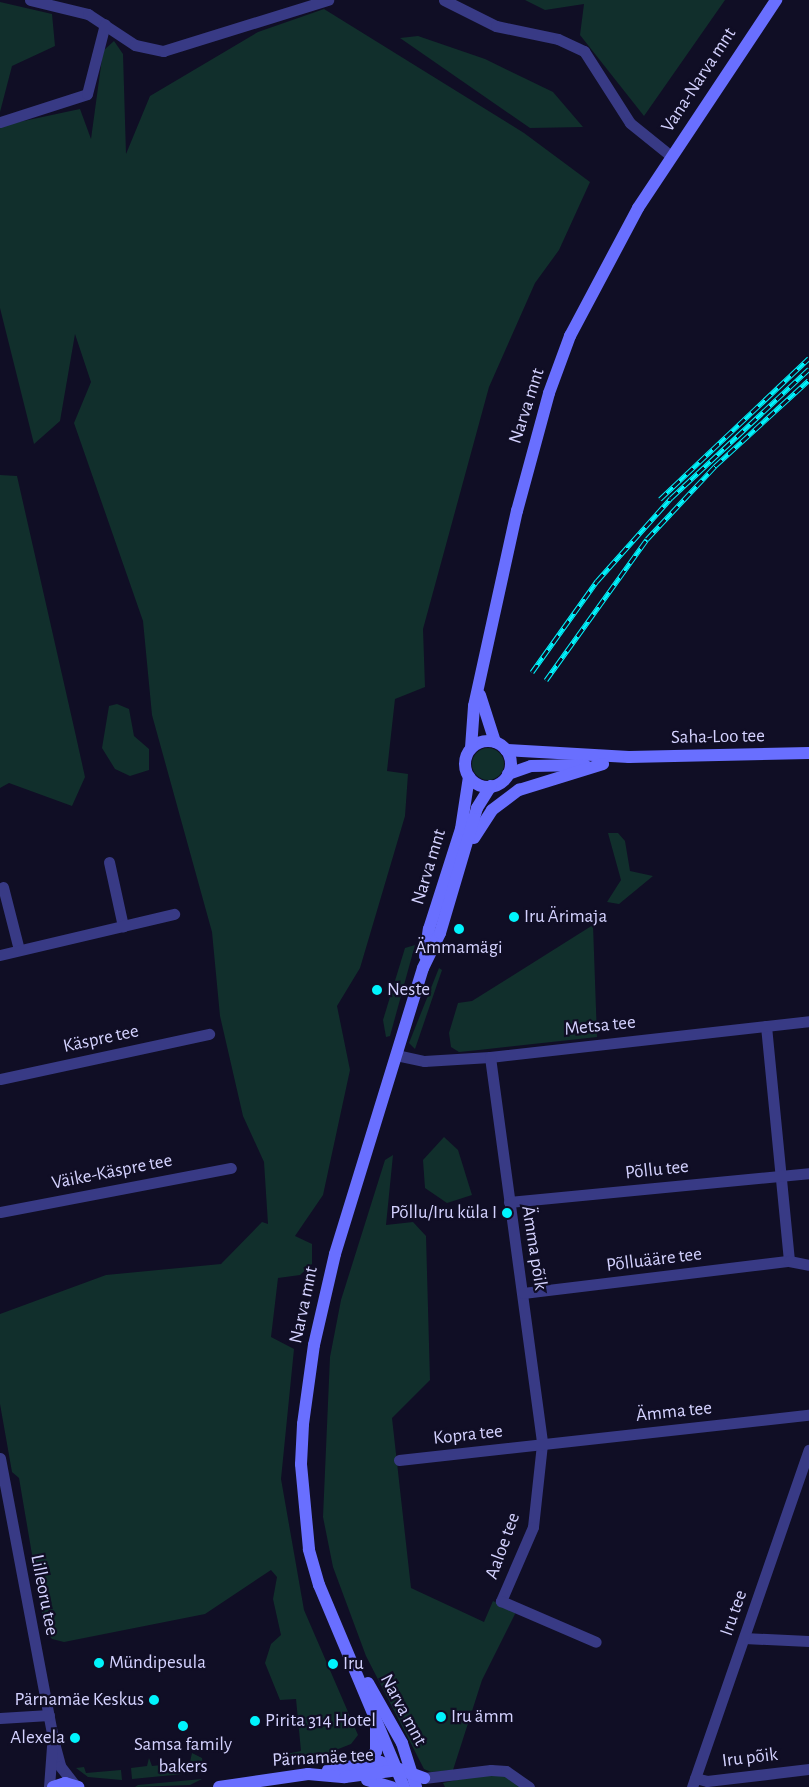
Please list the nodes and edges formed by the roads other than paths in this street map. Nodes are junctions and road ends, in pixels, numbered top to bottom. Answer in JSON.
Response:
{"nodes":[{"id":1,"x":30,"y":0,"type":"edge"},
{"id":2,"x":328,"y":0,"type":"edge"},
{"id":3,"x":444,"y":0,"type":"edge"},
{"id":4,"x":776,"y":0,"type":"edge"},
{"id":5,"x":105,"y":24,"type":"junction"},
{"id":6,"x":0,"y":122,"type":"edge"},
{"id":7,"x":672,"y":156,"type":"junction"},
{"id":8,"x":479,"y":690,"type":"junction"},
{"id":9,"x":495,"y":742,"type":"junction"},
{"id":10,"x":471,"y":748,"type":"junction"},
{"id":11,"x":506,"y":750,"type":"junction"},
{"id":12,"x":809,"y":753,"type":"edge"},
{"id":13,"x":629,"y":757,"type":"junction"},
{"id":14,"x":603,"y":764,"type":"junction"},
{"id":15,"x":508,"y":774,"type":"junction"},
{"id":16,"x":469,"y":778,"type":"junction"},
{"id":17,"x":491,"y":786,"type":"junction"},
{"id":18,"x":109,"y":862,"type":"dead end"},
{"id":19,"x":3,"y":887,"type":"dead end"},
{"id":20,"x":453,"y":891,"type":"junction"},
{"id":21,"x":174,"y":914,"type":"dead end"},
{"id":22,"x":123,"y":926,"type":"junction"},
{"id":23,"x":19,"y":950,"type":"junction"},
{"id":24,"x":0,"y":955,"type":"edge"},
{"id":25,"x":423,"y":968,"type":"junction"},
{"id":26,"x":809,"y":1021,"type":"edge"},
{"id":27,"x":766,"y":1026,"type":"junction"},
{"id":28,"x":209,"y":1034,"type":"dead end"},
{"id":29,"x":396,"y":1055,"type":"junction"},
{"id":30,"x":490,"y":1057,"type":"junction"},
{"id":31,"x":0,"y":1080,"type":"edge"},
{"id":32,"x":231,"y":1168,"type":"dead end"},
{"id":33,"x":809,"y":1173,"type":"edge"},
{"id":34,"x":780,"y":1176,"type":"junction"},
{"id":35,"x":508,"y":1202,"type":"junction"},
{"id":36,"x":0,"y":1212,"type":"edge"},
{"id":37,"x":789,"y":1261,"type":"junction"},
{"id":38,"x":809,"y":1265,"type":"edge"},
{"id":39,"x":524,"y":1293,"type":"junction"},
{"id":40,"x":809,"y":1415,"type":"edge"},
{"id":41,"x":542,"y":1444,"type":"junction"},
{"id":42,"x":809,"y":1450,"type":"edge"},
{"id":43,"x":0,"y":1458,"type":"edge"},
{"id":44,"x":399,"y":1460,"type":"dead end"},
{"id":45,"x":744,"y":1638,"type":"junction"},
{"id":46,"x":809,"y":1641,"type":"edge"},
{"id":47,"x":596,"y":1642,"type":"dead end"},
{"id":48,"x":350,"y":1654,"type":"junction"},
{"id":49,"x":369,"y":1701,"type":"junction"},
{"id":50,"x":49,"y":1715,"type":"junction"},
{"id":51,"x":0,"y":1718,"type":"edge"},
{"id":52,"x":53,"y":1739,"type":"junction"},
{"id":53,"x":402,"y":1743,"type":"junction"},
{"id":54,"x":359,"y":1765,"type":"junction"},
{"id":55,"x":809,"y":1769,"type":"edge"},
{"id":56,"x":399,"y":1770,"type":"junction"},
{"id":57,"x":308,"y":1774,"type":"junction"},
{"id":58,"x":345,"y":1776,"type":"junction"},
{"id":59,"x":418,"y":1781,"type":"edge"},
{"id":60,"x":694,"y":1782,"type":"edge"},
{"id":61,"x":77,"y":1786,"type":"edge"},
{"id":62,"x":49,"y":1787,"type":"edge"},
{"id":63,"x":53,"y":1787,"type":"edge"},
{"id":64,"x":219,"y":1787,"type":"edge"},
{"id":65,"x":392,"y":1787,"type":"edge"},
{"id":66,"x":404,"y":1787,"type":"edge"},
{"id":67,"x":529,"y":1787,"type":"edge"}],
"edges":[{"from":1,"to":5,"type":"street"},
{"from":2,"to":5,"type":"street"},
{"from":3,"to":7,"type":"street"},
{"from":4,"to":7,"type":"main road","name":"Vana-Narva mnt"},
{"from":5,"to":6,"type":"street"},
{"from":7,"to":8,"type":"main road","name":"Narva mnt"},
{"from":8,"to":9,"type":"main road","name":"Narva mnt"},
{"from":8,"to":10,"type":"main road","name":"Narva mnt"},
{"from":9,"to":10,"type":"main road"},
{"from":9,"to":11,"type":"main road","name":"Narva mnt"},
{"from":10,"to":16,"type":"main road","name":"Narva mnt"},
{"from":11,"to":13,"type":"main road","name":"Saha-Loo tee"},
{"from":11,"to":15,"type":"main road"},
{"from":12,"to":13,"type":"main road","name":"Saha-Loo tee"},
{"from":13,"to":14,"type":"main road","name":"Saha-Loo tee"},
{"from":14,"to":15,"type":"main road","name":"Saha-Loo tee"},
{"from":14,"to":20,"type":"main road"},
{"from":15,"to":17,"type":"main road","name":"Narva mnt"},
{"from":16,"to":17,"type":"main road"},
{"from":16,"to":25,"type":"main road","name":"Narva mnt"},
{"from":17,"to":20,"type":"main road","name":"Narva mnt"},
{"from":18,"to":22,"type":"street"},
{"from":19,"to":23,"type":"street"},
{"from":20,"to":25,"type":"main road","name":"Narva mnt"},
{"from":21,"to":22,"type":"street"},
{"from":22,"to":23,"type":"street"},
{"from":23,"to":24,"type":"street"},
{"from":25,"to":29,"type":"main road","name":"Narva mnt"},
{"from":26,"to":27,"type":"street","name":"Metsa tee"},
{"from":27,"to":30,"type":"street","name":"Metsa tee"},
{"from":27,"to":34,"type":"street"},
{"from":28,"to":31,"type":"street","name":"Käspre tee"},
{"from":29,"to":30,"type":"street","name":"Metsa tee"},
{"from":29,"to":48,"type":"main road","name":"Narva mnt"},
{"from":30,"to":35,"type":"street","name":"Ämma põik"},
{"from":32,"to":36,"type":"street","name":"Väike-Käspre tee"},
{"from":33,"to":34,"type":"street","name":"Põllu tee"},
{"from":34,"to":35,"type":"street","name":"Põllu tee"},
{"from":34,"to":37,"type":"street"},
{"from":35,"to":39,"type":"street","name":"Ämma põik"},
{"from":37,"to":38,"type":"street","name":"Põlluääre tee"},
{"from":37,"to":39,"type":"street","name":"Põlluääre tee"},
{"from":39,"to":41,"type":"street","name":"Ämma põik"},
{"from":40,"to":41,"type":"street","name":"Ämma tee"},
{"from":41,"to":44,"type":"street","name":"Kopra tee"},
{"from":41,"to":47,"type":"street","name":"Aaloe tee"},
{"from":42,"to":45,"type":"street","name":"Iru tee"},
{"from":43,"to":50,"type":"street","name":"Lilleoru tee"},
{"from":45,"to":46,"type":"street"},
{"from":45,"to":60,"type":"street","name":"Iru tee"},
{"from":48,"to":49,"type":"main road","name":"Narva mnt"},
{"from":48,"to":53,"type":"main road","name":"Narva mnt"},
{"from":49,"to":54,"type":"main road"},
{"from":49,"to":56,"type":"main road","name":"Narva mnt"},
{"from":50,"to":51,"type":"street"},
{"from":50,"to":52,"type":"street","name":"Lilleoru tee"},
{"from":52,"to":61,"type":"street","name":"Lilleoru tee"},
{"from":52,"to":62,"type":"street","name":"Lilleoru tee"},
{"from":53,"to":56,"type":"main road"},
{"from":53,"to":59,"type":"main road","name":"Narva mnt"},
{"from":54,"to":56,"type":"main road"},
{"from":54,"to":57,"type":"main road"},
{"from":55,"to":60,"type":"street","name":"Iru põik"},
{"from":56,"to":58,"type":"main road","name":"Pärnamäe tee"},
{"from":56,"to":59,"type":"main road"},
{"from":56,"to":66,"type":"main road","name":"Narva mnt"},
{"from":57,"to":58,"type":"main road","name":"Pärnamäe tee"},
{"from":57,"to":64,"type":"main road","name":"Pärnamäe tee"},
{"from":58,"to":65,"type":"main road"},
{"from":59,"to":67,"type":"street"},
{"from":61,"to":63,"type":"main road"}]}
